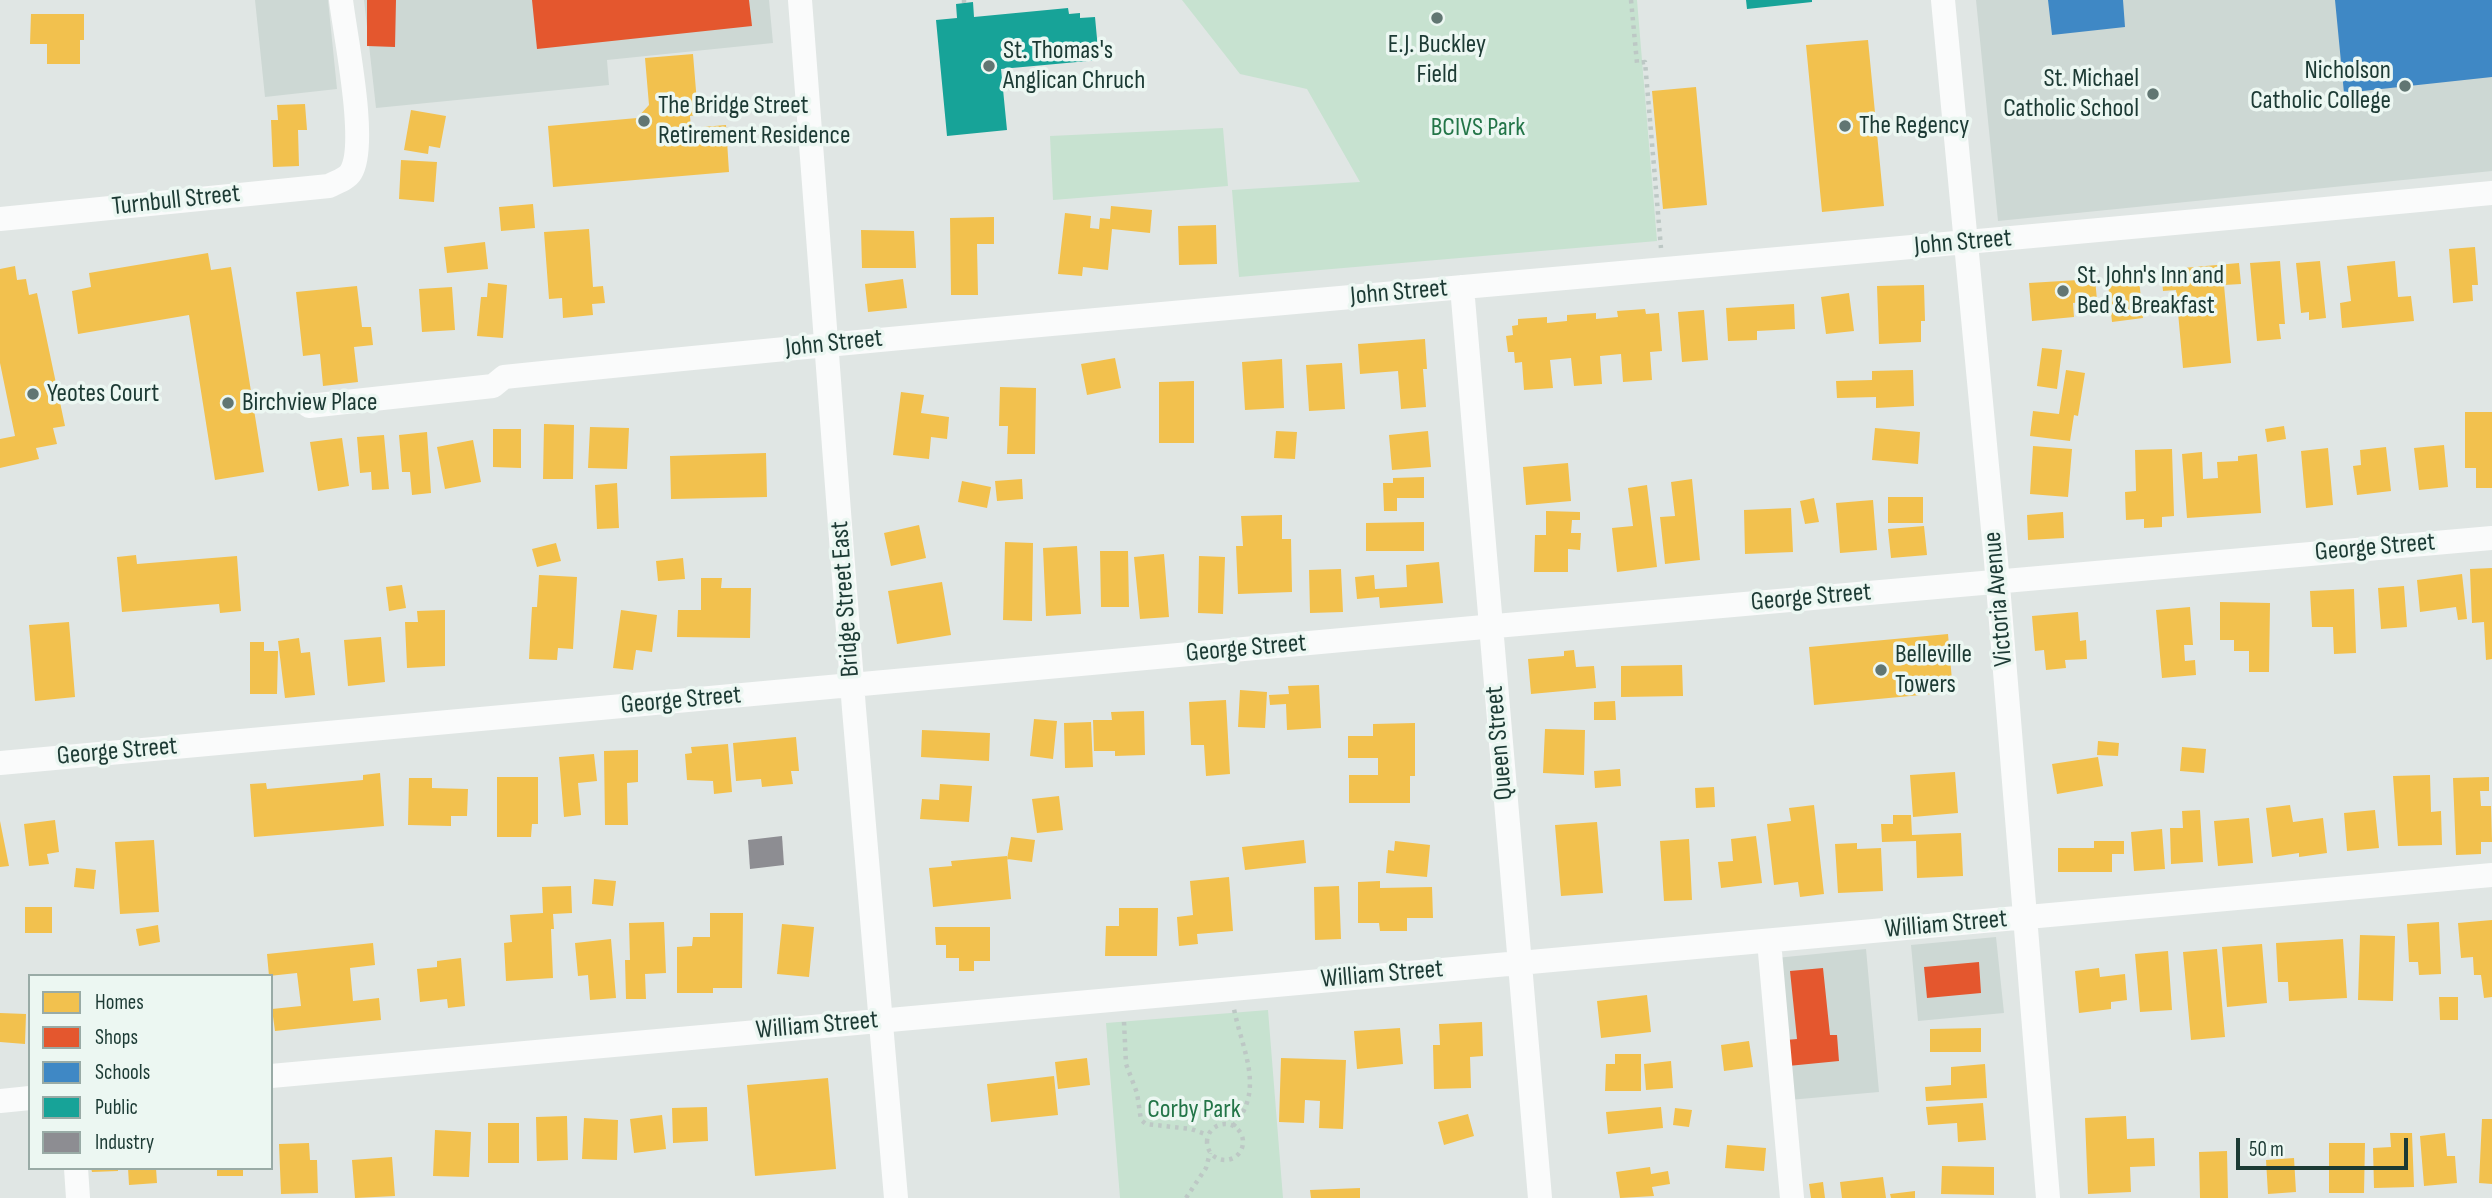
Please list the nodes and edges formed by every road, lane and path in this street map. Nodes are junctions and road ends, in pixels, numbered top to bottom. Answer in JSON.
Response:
{"nodes":[{"id":1,"x":341,"y":0,"type":"edge"},
{"id":2,"x":800,"y":0,"type":"edge"},
{"id":3,"x":1631,"y":0,"type":"edge"},
{"id":4,"x":1943,"y":0,"type":"edge"},
{"id":5,"x":2492,"y":193,"type":"edge"},
{"id":6,"x":0,"y":219,"type":"edge"},
{"id":7,"x":1967,"y":242,"type":"junction"},
{"id":8,"x":1661,"y":251,"type":"dead end"},
{"id":9,"x":1462,"y":287,"type":"junction"},
{"id":10,"x":827,"y":344,"type":"junction"},
{"id":11,"x":309,"y":406,"type":"dead end"},
{"id":12,"x":2492,"y":538,"type":"edge"},
{"id":13,"x":1997,"y":582,"type":"junction"},
{"id":14,"x":1491,"y":626,"type":"junction"},
{"id":15,"x":852,"y":685,"type":"junction"},
{"id":16,"x":0,"y":763,"type":"edge"},
{"id":17,"x":2492,"y":875,"type":"edge"},
{"id":18,"x":2026,"y":918,"type":"junction"},
{"id":19,"x":1769,"y":941,"type":"junction"},
{"id":20,"x":1519,"y":963,"type":"junction"},
{"id":21,"x":1234,"y":1008,"type":"dead end"},
{"id":22,"x":1124,"y":1018,"type":"dead end"},
{"id":23,"x":881,"y":1020,"type":"junction"},
{"id":24,"x":273,"y":1076,"type":"edge"},
{"id":25,"x":28,"y":1098,"type":"edge"},
{"id":26,"x":0,"y":1101,"type":"edge"},
{"id":27,"x":1234,"y":1126,"type":"junction"},
{"id":28,"x":1208,"y":1135,"type":"junction"},
{"id":29,"x":1211,"y":1153,"type":"junction"},
{"id":30,"x":76,"y":1170,"type":"edge"},
{"id":31,"x":78,"y":1198,"type":"edge"},
{"id":32,"x":897,"y":1198,"type":"edge"},
{"id":33,"x":1186,"y":1198,"type":"edge"},
{"id":34,"x":1540,"y":1198,"type":"edge"},
{"id":35,"x":1793,"y":1198,"type":"edge"},
{"id":36,"x":2048,"y":1198,"type":"edge"}],
"edges":[{"from":1,"to":6,"type":"street","name":"Turnbull Street"},
{"from":2,"to":10,"type":"street","name":"Bridge Street East"},
{"from":3,"to":8,"type":"path"},
{"from":4,"to":7,"type":"street","name":"Victoria Avenue"},
{"from":5,"to":7,"type":"street","name":"John Street"},
{"from":7,"to":9,"type":"street","name":"John Street"},
{"from":7,"to":13,"type":"street","name":"Victoria Avenue"},
{"from":9,"to":10,"type":"street","name":"John Street"},
{"from":9,"to":14,"type":"street","name":"Queen Street"},
{"from":10,"to":11,"type":"street","name":"John Street"},
{"from":10,"to":15,"type":"street","name":"Bridge Street East"},
{"from":12,"to":13,"type":"street","name":"George Street"},
{"from":13,"to":14,"type":"street","name":"George Street"},
{"from":13,"to":18,"type":"street","name":"Victoria Avenue"},
{"from":14,"to":15,"type":"street","name":"George Street"},
{"from":14,"to":20,"type":"street","name":"Queen Street"},
{"from":15,"to":16,"type":"street","name":"George Street"},
{"from":15,"to":23,"type":"street","name":"Bridge Street East"},
{"from":17,"to":18,"type":"street","name":"William Street"},
{"from":18,"to":19,"type":"street","name":"William Street"},
{"from":18,"to":36,"type":"street","name":"Victoria Avenue"},
{"from":19,"to":20,"type":"street","name":"William Street"},
{"from":19,"to":35,"type":"street"},
{"from":20,"to":23,"type":"street","name":"William Street"},
{"from":20,"to":34,"type":"street","name":"Queen Street"},
{"from":21,"to":27,"type":"path"},
{"from":22,"to":28,"type":"path"},
{"from":23,"to":24,"type":"street","name":"William Street"},
{"from":23,"to":32,"type":"street","name":"Bridge Street East"},
{"from":25,"to":26,"type":"street"},
{"from":27,"to":28,"type":"path"},
{"from":27,"to":29,"type":"path"},
{"from":28,"to":29,"type":"path"},
{"from":29,"to":33,"type":"path"},
{"from":30,"to":31,"type":"street"}]}
